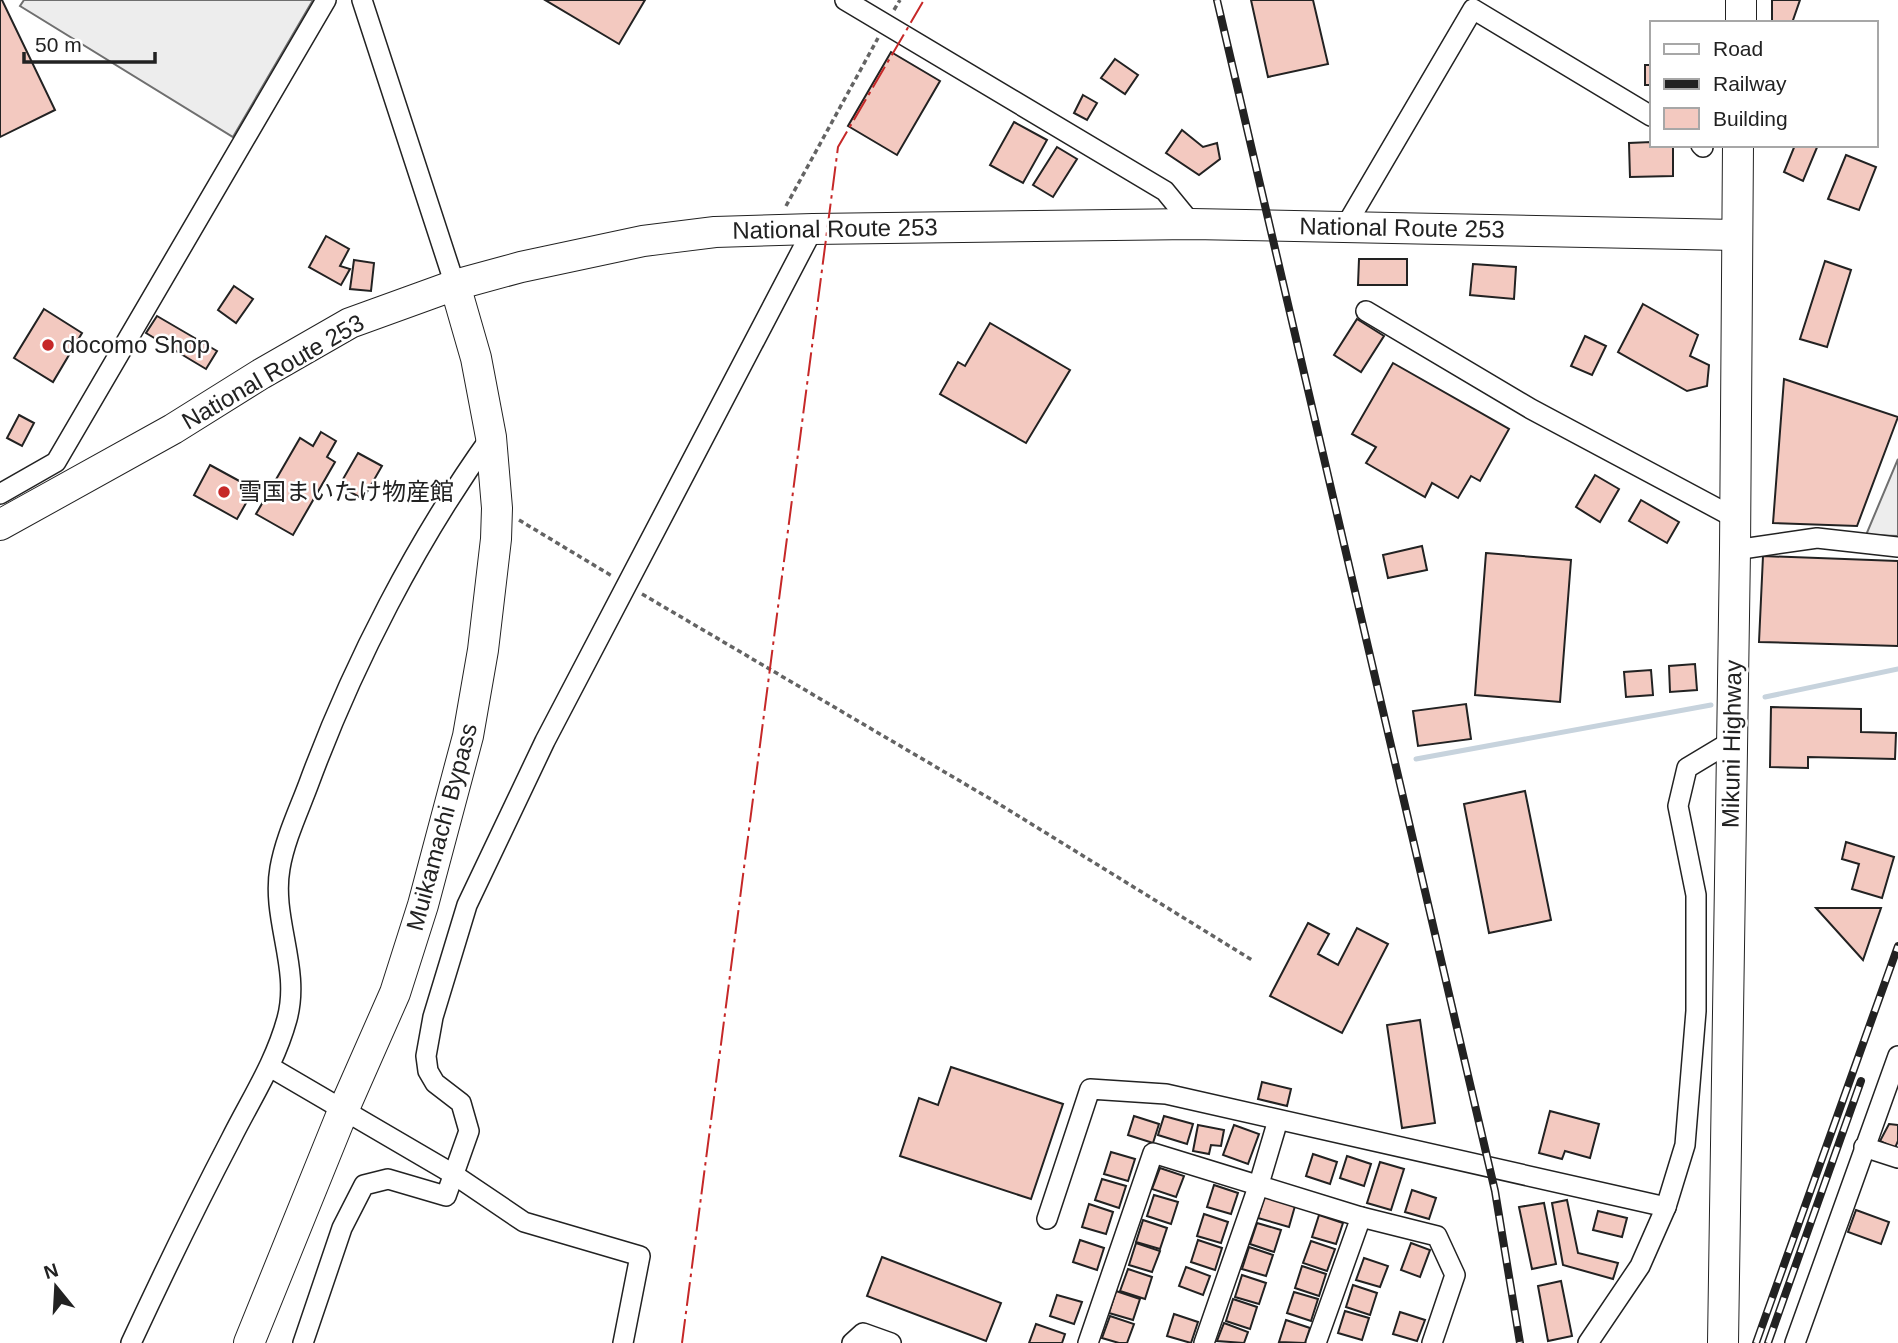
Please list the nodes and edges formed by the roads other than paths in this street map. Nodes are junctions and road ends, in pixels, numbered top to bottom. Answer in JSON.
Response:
{"nodes":[{"id":1,"x":326,"y":0,"type":"edge"},
{"id":2,"x":362,"y":0,"type":"edge"},
{"id":3,"x":845,"y":0,"type":"edge"},
{"id":4,"x":1741,"y":0,"type":"edge"},
{"id":5,"x":1741,"y":21,"type":"edge"},
{"id":6,"x":1650,"y":115,"type":"edge"},
{"id":7,"x":1738,"y":147,"type":"edge"},
{"id":8,"x":1192,"y":224,"type":"junction"},
{"id":9,"x":1345,"y":227,"type":"junction"},
{"id":10,"x":813,"y":229,"type":"junction"},
{"id":11,"x":1736,"y":235,"type":"junction"},
{"id":12,"x":455,"y":285,"type":"junction"},
{"id":13,"x":1366,"y":311,"type":"dead end"},
{"id":14,"x":491,"y":438,"type":"junction"},
{"id":15,"x":63,"y":473,"type":"junction"},
{"id":16,"x":0,"y":494,"type":"edge"},
{"id":17,"x":1735,"y":518,"type":"junction"},
{"id":18,"x":0,"y":525,"type":"edge"},
{"id":19,"x":1898,"y":547,"type":"edge"},
{"id":20,"x":1735,"y":550,"type":"junction"},
{"id":21,"x":1732,"y":741,"type":"junction"},
{"id":22,"x":1898,"y":1056,"type":"edge"},
{"id":23,"x":270,"y":1067,"type":"junction"},
{"id":24,"x":343,"y":1111,"type":"junction"},
{"id":25,"x":1278,"y":1120,"type":"junction"},
{"id":26,"x":1864,"y":1147,"type":"junction"},
{"id":27,"x":1898,"y":1158,"type":"edge"},
{"id":28,"x":453,"y":1174,"type":"junction"},
{"id":29,"x":1259,"y":1184,"type":"junction"},
{"id":30,"x":1666,"y":1207,"type":"junction"},
{"id":31,"x":1361,"y":1217,"type":"junction"},
{"id":32,"x":1046,"y":1219,"type":"dead end"},
{"id":33,"x":131,"y":1343,"type":"edge"},
{"id":34,"x":249,"y":1343,"type":"edge"},
{"id":35,"x":303,"y":1343,"type":"edge"},
{"id":36,"x":623,"y":1343,"type":"edge"},
{"id":37,"x":852,"y":1343,"type":"edge"},
{"id":38,"x":891,"y":1343,"type":"edge"},
{"id":39,"x":1088,"y":1343,"type":"edge"},
{"id":40,"x":1204,"y":1343,"type":"edge"},
{"id":41,"x":1316,"y":1343,"type":"edge"},
{"id":42,"x":1432,"y":1343,"type":"edge"},
{"id":43,"x":1588,"y":1343,"type":"edge"},
{"id":44,"x":1723,"y":1343,"type":"edge"},
{"id":45,"x":1795,"y":1343,"type":"edge"}],
"edges":[{"from":1,"to":15,"type":"street"},
{"from":2,"to":12,"type":"street"},
{"from":3,"to":8,"type":"street"},
{"from":4,"to":5,"type":"highway"},
{"from":6,"to":9,"type":"street"},
{"from":7,"to":11,"type":"highway","name":"Mikuni Highway"},
{"from":8,"to":9,"type":"highway","name":"National Route 253"},
{"from":8,"to":10,"type":"highway","name":"National Route 253"},
{"from":9,"to":11,"type":"highway","name":"National Route 253"},
{"from":10,"to":12,"type":"highway","name":"National Route 253"},
{"from":10,"to":28,"type":"street"},
{"from":11,"to":17,"type":"highway","name":"Mikuni Highway"},
{"from":12,"to":14,"type":"highway","name":"Muikamachi Bypass"},
{"from":12,"to":15,"type":"highway","name":"National Route 253"},
{"from":13,"to":17,"type":"street"},
{"from":14,"to":23,"type":"street"},
{"from":14,"to":24,"type":"highway","name":"Muikamachi Bypass"},
{"from":15,"to":16,"type":"street"},
{"from":15,"to":18,"type":"highway","name":"National Route 253"},
{"from":17,"to":20,"type":"highway","name":"Mikuni Highway"},
{"from":19,"to":20,"type":"street"},
{"from":20,"to":21,"type":"highway","name":"Mikuni Highway"},
{"from":21,"to":30,"type":"street"},
{"from":21,"to":44,"type":"highway","name":"Mikuni Highway"},
{"from":22,"to":26,"type":"street"},
{"from":23,"to":24,"type":"street"},
{"from":23,"to":33,"type":"street"},
{"from":24,"to":28,"type":"street"},
{"from":24,"to":34,"type":"highway","name":"Muikamachi Bypass"},
{"from":25,"to":29,"type":"street"},
{"from":25,"to":30,"type":"street"},
{"from":25,"to":32,"type":"street"},
{"from":26,"to":27,"type":"street"},
{"from":26,"to":45,"type":"street"},
{"from":28,"to":35,"type":"street"},
{"from":28,"to":36,"type":"street"},
{"from":29,"to":31,"type":"street"},
{"from":29,"to":39,"type":"street"},
{"from":29,"to":40,"type":"street"},
{"from":30,"to":43,"type":"street"},
{"from":31,"to":41,"type":"street"},
{"from":31,"to":42,"type":"street"},
{"from":37,"to":38,"type":"street"}]}
